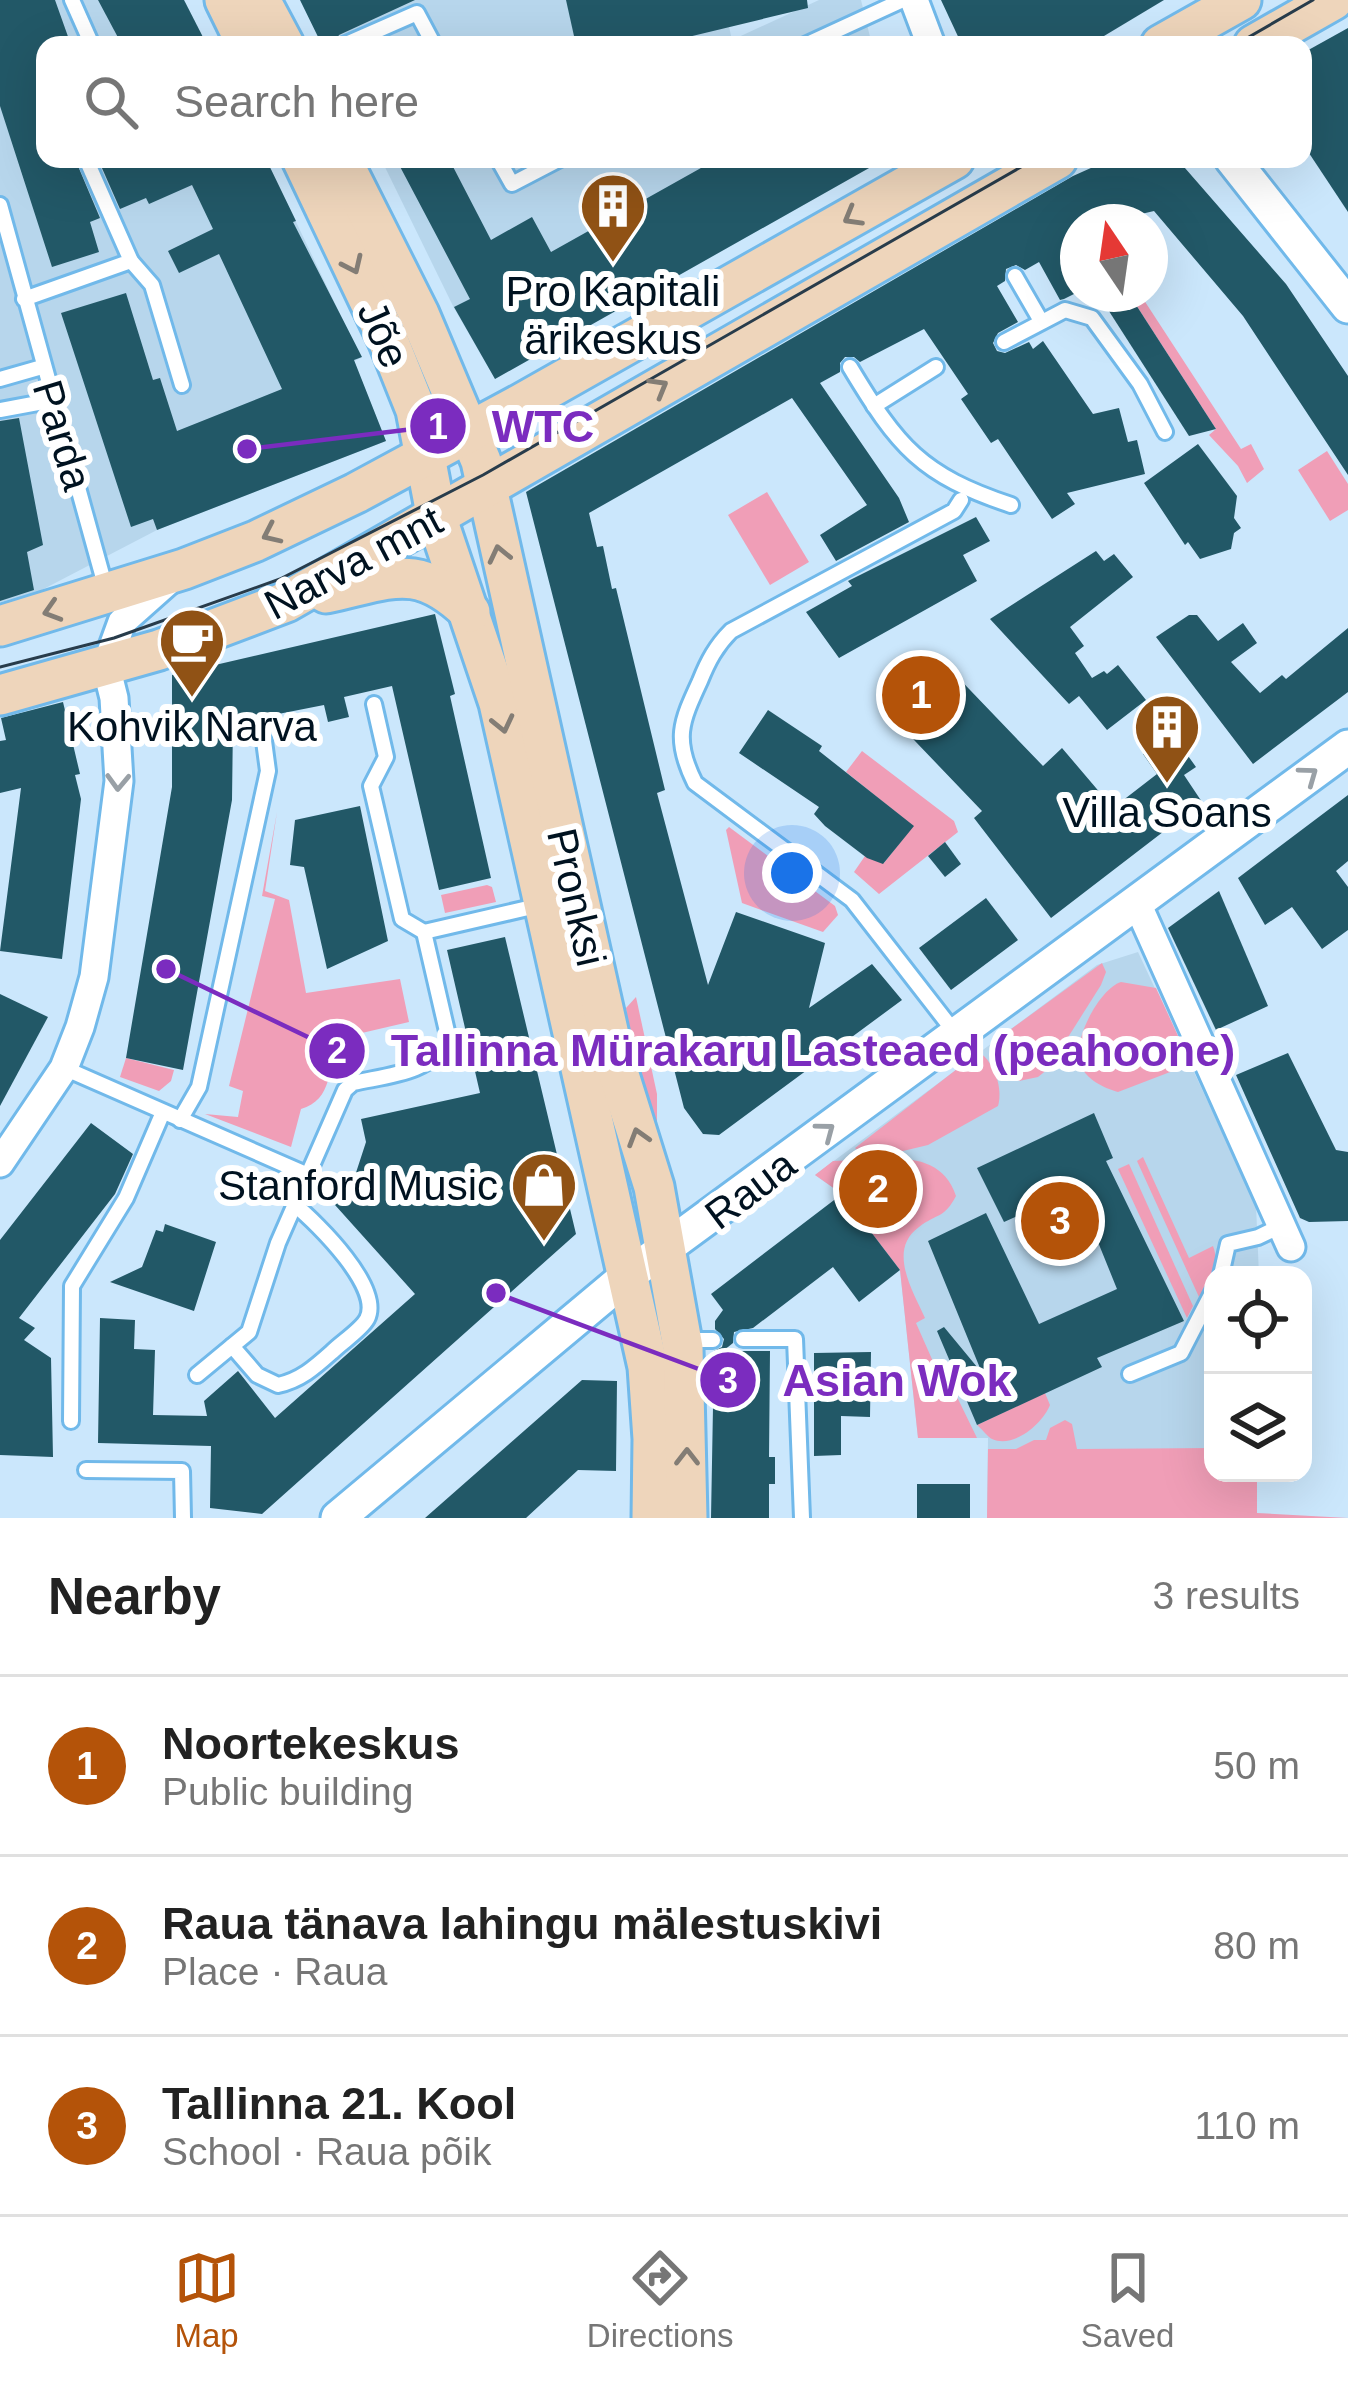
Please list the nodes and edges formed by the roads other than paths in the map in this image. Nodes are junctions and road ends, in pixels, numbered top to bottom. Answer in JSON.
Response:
{"nodes":[{"id":1,"x":72,"y":0,"type":"edge"},
{"id":2,"x":225,"y":0,"type":"edge"},
{"id":3,"x":260,"y":0,"type":"edge"},
{"id":4,"x":903,"y":0,"type":"edge"},
{"id":5,"x":914,"y":0,"type":"edge"},
{"id":6,"x":1241,"y":0,"type":"edge"},
{"id":7,"x":1333,"y":0,"type":"edge"},
{"id":8,"x":88,"y":36,"type":"edge"},
{"id":9,"x":243,"y":36,"type":"edge"},
{"id":10,"x":279,"y":36,"type":"edge"},
{"id":11,"x":365,"y":36,"type":"edge"},
{"id":12,"x":429,"y":36,"type":"edge"},
{"id":13,"x":825,"y":36,"type":"edge"},
{"id":14,"x":928,"y":36,"type":"edge"},
{"id":15,"x":1177,"y":36,"type":"edge"},
{"id":16,"x":1270,"y":36,"type":"edge"},
{"id":17,"x":90,"y":168,"type":"edge"},
{"id":18,"x":306,"y":168,"type":"edge"},
{"id":19,"x":346,"y":168,"type":"edge"},
{"id":20,"x":503,"y":168,"type":"edge"},
{"id":21,"x":543,"y":168,"type":"edge"},
{"id":22,"x":938,"y":168,"type":"edge"},
{"id":23,"x":1046,"y":168,"type":"edge"},
{"id":24,"x":1239,"y":168,"type":"edge"},
{"id":25,"x":0,"y":206,"type":"edge"},
{"id":26,"x":131,"y":261,"type":"junction"},
{"id":27,"x":1015,"y":276,"type":"dead end"},
{"id":28,"x":24,"y":298,"type":"junction"},
{"id":29,"x":1348,"y":305,"type":"edge"},
{"id":30,"x":1041,"y":321,"type":"junction"},
{"id":31,"x":1004,"y":342,"type":"dead end"},
{"id":32,"x":42,"y":367,"type":"junction"},
{"id":33,"x":850,"y":367,"type":"dead end"},
{"id":34,"x":936,"y":367,"type":"dead end"},
{"id":35,"x":0,"y":379,"type":"edge"},
{"id":36,"x":182,"y":385,"type":"dead end"},
{"id":37,"x":54,"y":400,"type":"junction"},
{"id":38,"x":874,"y":406,"type":"junction"},
{"id":39,"x":0,"y":410,"type":"edge"},
{"id":40,"x":471,"y":431,"type":"junction"},
{"id":41,"x":1165,"y":432,"type":"dead end"},
{"id":42,"x":424,"y":457,"type":"junction"},
{"id":43,"x":486,"y":489,"type":"junction"},
{"id":44,"x":961,"y":500,"type":"dead end"},
{"id":45,"x":1012,"y":505,"type":"dead end"},
{"id":46,"x":437,"y":519,"type":"junction"},
{"id":47,"x":184,"y":569,"type":"junction"},
{"id":48,"x":107,"y":594,"type":"junction"},
{"id":49,"x":286,"y":602,"type":"junction"},
{"id":50,"x":470,"y":612,"type":"junction"},
{"id":51,"x":0,"y":626,"type":"edge"},
{"id":52,"x":106,"y":666,"type":"junction"},
{"id":53,"x":0,"y":695,"type":"edge"},
{"id":54,"x":374,"y":704,"type":"dead end"},
{"id":55,"x":264,"y":741,"type":"dead end"},
{"id":56,"x":1348,"y":747,"type":"edge"},
{"id":57,"x":1136,"y":901,"type":"junction"},
{"id":58,"x":544,"y":905,"type":"junction"},
{"id":59,"x":424,"y":932,"type":"junction"},
{"id":60,"x":956,"y":1034,"type":"junction"},
{"id":61,"x":64,"y":1068,"type":"junction"},
{"id":62,"x":163,"y":1112,"type":"junction"},
{"id":63,"x":180,"y":1120,"type":"junction"},
{"id":64,"x":0,"y":1163,"type":"edge"},
{"id":65,"x":308,"y":1175,"type":"junction"},
{"id":66,"x":295,"y":1205,"type":"junction"},
{"id":67,"x":1286,"y":1236,"type":"joint"},
{"id":68,"x":665,"y":1251,"type":"junction"},
{"id":69,"x":1223,"y":1266,"type":"edge"},
{"id":70,"x":626,"y":1277,"type":"junction"},
{"id":71,"x":1204,"y":1308,"type":"edge"},
{"id":72,"x":742,"y":1339,"type":"dead end"},
{"id":73,"x":232,"y":1346,"type":"junction"},
{"id":74,"x":1130,"y":1374,"type":"dead end"},
{"id":75,"x":197,"y":1375,"type":"dead end"},
{"id":76,"x":71,"y":1421,"type":"dead end"},
{"id":77,"x":86,"y":1470,"type":"dead end"},
{"id":78,"x":183,"y":1518,"type":"edge"},
{"id":79,"x":338,"y":1518,"type":"edge"},
{"id":80,"x":652,"y":1518,"type":"edge"},
{"id":81,"x":687,"y":1518,"type":"edge"},
{"id":82,"x":802,"y":1518,"type":"edge"}],
"edges":[{"from":1,"to":8,"type":"lane"},
{"from":2,"to":9,"type":"main road"},
{"from":3,"to":10,"type":"main road"},
{"from":4,"to":13,"type":"lane"},
{"from":5,"to":14,"type":"street"},
{"from":6,"to":15,"type":"main road"},
{"from":7,"to":16,"type":"main road"},
{"from":11,"to":12,"type":"lane"},
{"from":17,"to":26,"type":"lane"},
{"from":18,"to":42,"type":"main road","name":"Jõe","one_way":true},
{"from":19,"to":40,"type":"main road","name":"Jõe"},
{"from":20,"to":21,"type":"lane"},
{"from":22,"to":40,"type":"main road","name":"Narva mnt","one_way":true},
{"from":43,"to":23,"type":"main road","name":"Narva mnt","one_way":true},
{"from":24,"to":29,"type":"street"},
{"from":25,"to":28,"type":"lane","name":"Parda"},
{"from":26,"to":28,"type":"lane"},
{"from":26,"to":36,"type":"lane"},
{"from":27,"to":30,"type":"lane"},
{"from":28,"to":32,"type":"lane","name":"Parda"},
{"from":30,"to":31,"type":"lane"},
{"from":30,"to":41,"type":"lane"},
{"from":32,"to":35,"type":"lane"},
{"from":32,"to":37,"type":"lane","name":"Parda"},
{"from":33,"to":38,"type":"lane"},
{"from":34,"to":38,"type":"lane"},
{"from":37,"to":39,"type":"lane"},
{"from":37,"to":48,"type":"lane","name":"Parda"},
{"from":38,"to":45,"type":"lane"},
{"from":40,"to":42,"type":"main road","name":"Narva mnt"},
{"from":40,"to":43,"type":"main road","name":"Jõe"},
{"from":42,"to":46,"type":"main road","name":"Jõe"},
{"from":42,"to":47,"type":"main road","name":"Narva mnt","one_way":true},
{"from":43,"to":46,"type":"main road","name":"Narva mnt"},
{"from":68,"to":43,"type":"main road","name":"Pronksi","one_way":true},
{"from":44,"to":60,"type":"lane"},
{"from":46,"to":49,"type":"main road","name":"Narva mnt"},
{"from":46,"to":50,"type":"main road","name":"Pronksi"},
{"from":47,"to":48,"type":"main road","name":"Narva mnt"},
{"from":47,"to":52,"type":"street"},
{"from":48,"to":51,"type":"main road","name":"Narva mnt","one_way":true},
{"from":49,"to":50,"type":"main road"},
{"from":49,"to":52,"type":"main road","name":"Narva mnt"},
{"from":50,"to":58,"type":"main road","name":"Pronksi","one_way":true},
{"from":52,"to":53,"type":"main road","name":"Narva mnt"},
{"from":52,"to":61,"type":"street","one_way":true},
{"from":54,"to":59,"type":"lane"},
{"from":55,"to":63,"type":"lane"},
{"from":57,"to":56,"type":"street","name":"Raua","one_way":true},
{"from":57,"to":60,"type":"street","name":"Raua"},
{"from":57,"to":67,"type":"street"},
{"from":58,"to":59,"type":"lane"},
{"from":58,"to":70,"type":"main road","name":"Pronksi"},
{"from":59,"to":65,"type":"lane"},
{"from":68,"to":60,"type":"street","name":"Raua","one_way":true},
{"from":61,"to":62,"type":"lane"},
{"from":61,"to":64,"type":"street"},
{"from":62,"to":63,"type":"lane"},
{"from":62,"to":76,"type":"lane"},
{"from":63,"to":65,"type":"lane"},
{"from":65,"to":66,"type":"lane"},
{"from":66,"to":73,"type":"lane"},
{"from":66,"to":73,"type":"lane"},
{"from":67,"to":69,"type":"lane"},
{"from":68,"to":70,"type":"street","name":"Raua"},
{"from":81,"to":68,"type":"main road","name":"Pronksi","one_way":true},
{"from":70,"to":79,"type":"street","name":"Raua"},
{"from":70,"to":80,"type":"main road","name":"Pronksi"},
{"from":71,"to":74,"type":"lane"},
{"from":72,"to":82,"type":"lane"},
{"from":73,"to":75,"type":"lane"},
{"from":77,"to":78,"type":"lane"}]}
